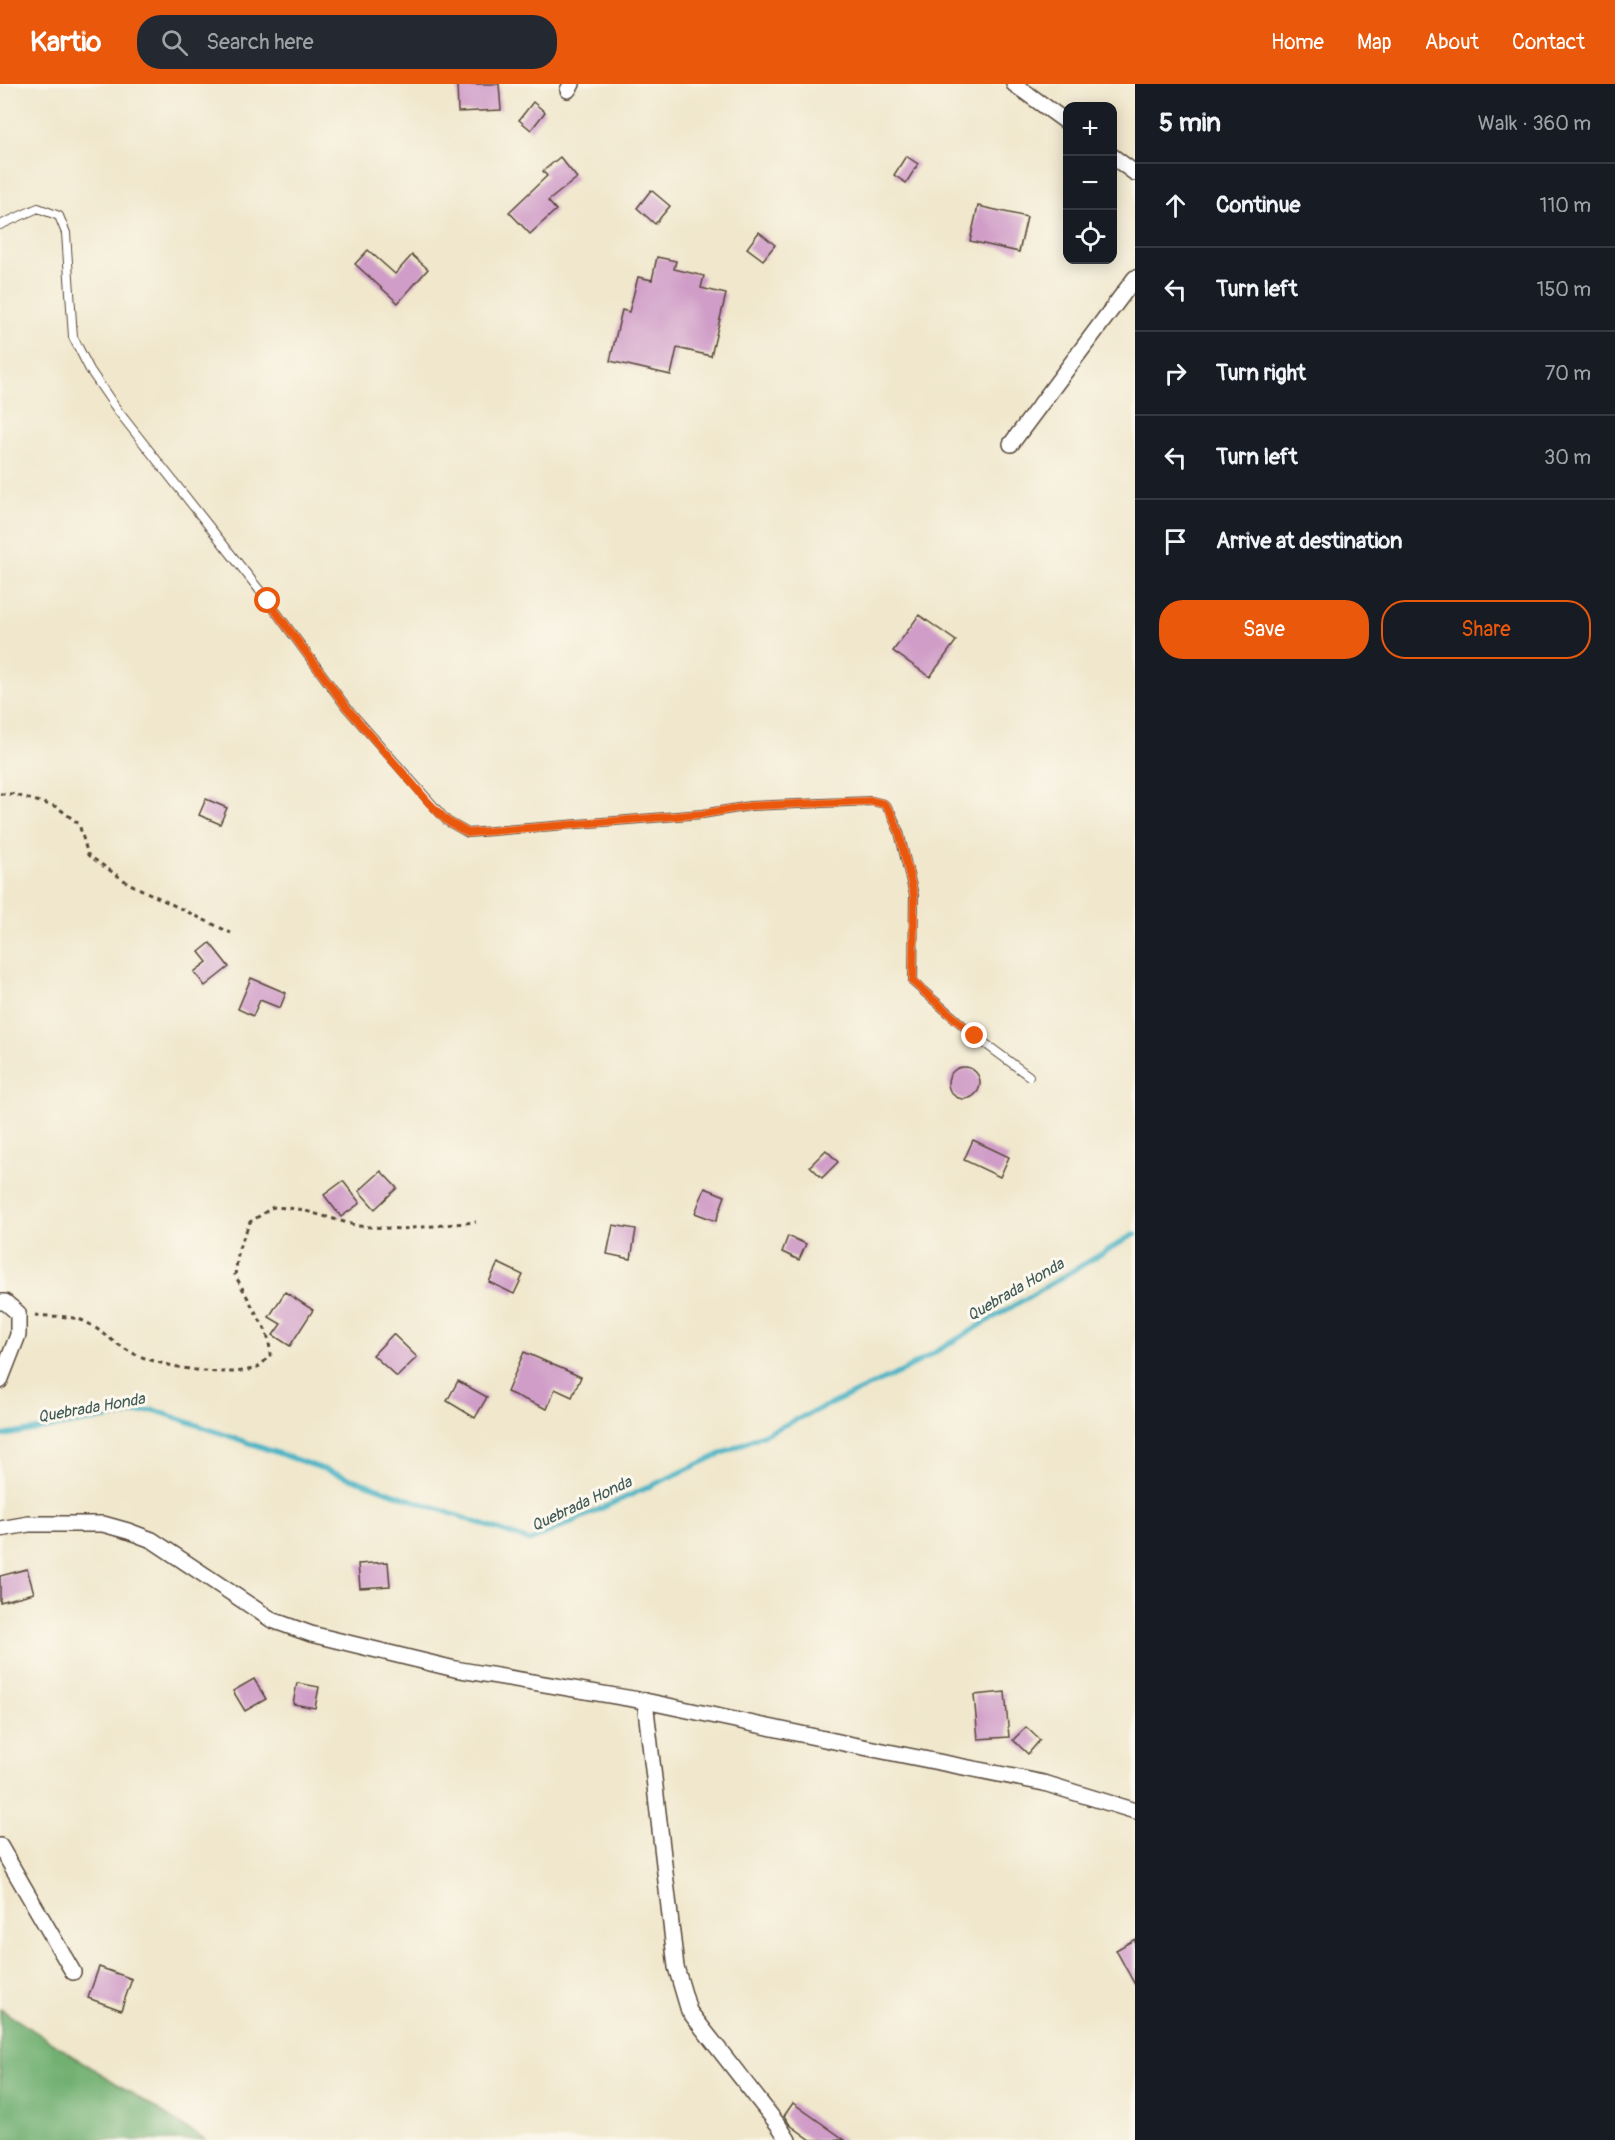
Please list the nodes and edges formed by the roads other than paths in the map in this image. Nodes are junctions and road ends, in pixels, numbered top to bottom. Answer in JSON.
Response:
{"nodes":[{"id":1,"x":1014,"y":84,"type":"edge"},
{"id":2,"x":1063,"y":119,"type":"edge"},
{"id":3,"x":1117,"y":159,"type":"edge"},
{"id":4,"x":1135,"y":173,"type":"edge"},
{"id":5,"x":0,"y":225,"type":"edge"},
{"id":6,"x":1135,"y":278,"type":"edge"},
{"id":7,"x":1011,"y":444,"type":"dead end"},
{"id":8,"x":1029,"y":1076,"type":"dead end"},
{"id":9,"x":0,"y":1302,"type":"edge"},
{"id":10,"x":0,"y":1381,"type":"edge"},
{"id":11,"x":0,"y":1530,"type":"edge"},
{"id":12,"x":645,"y":1701,"type":"junction"},
{"id":13,"x":1135,"y":1811,"type":"edge"},
{"id":14,"x":0,"y":1846,"type":"edge"},
{"id":15,"x":73,"y":1972,"type":"dead end"},
{"id":16,"x":788,"y":2140,"type":"edge"}],
"edges":[{"from":1,"to":2,"type":"street"},
{"from":3,"to":4,"type":"street"},
{"from":5,"to":8,"type":"lane"},
{"from":6,"to":7,"type":"street"},
{"from":9,"to":10,"type":"street"},
{"from":11,"to":12,"type":"street"},
{"from":12,"to":13,"type":"street"},
{"from":12,"to":16,"type":"street"},
{"from":14,"to":15,"type":"street"}]}
